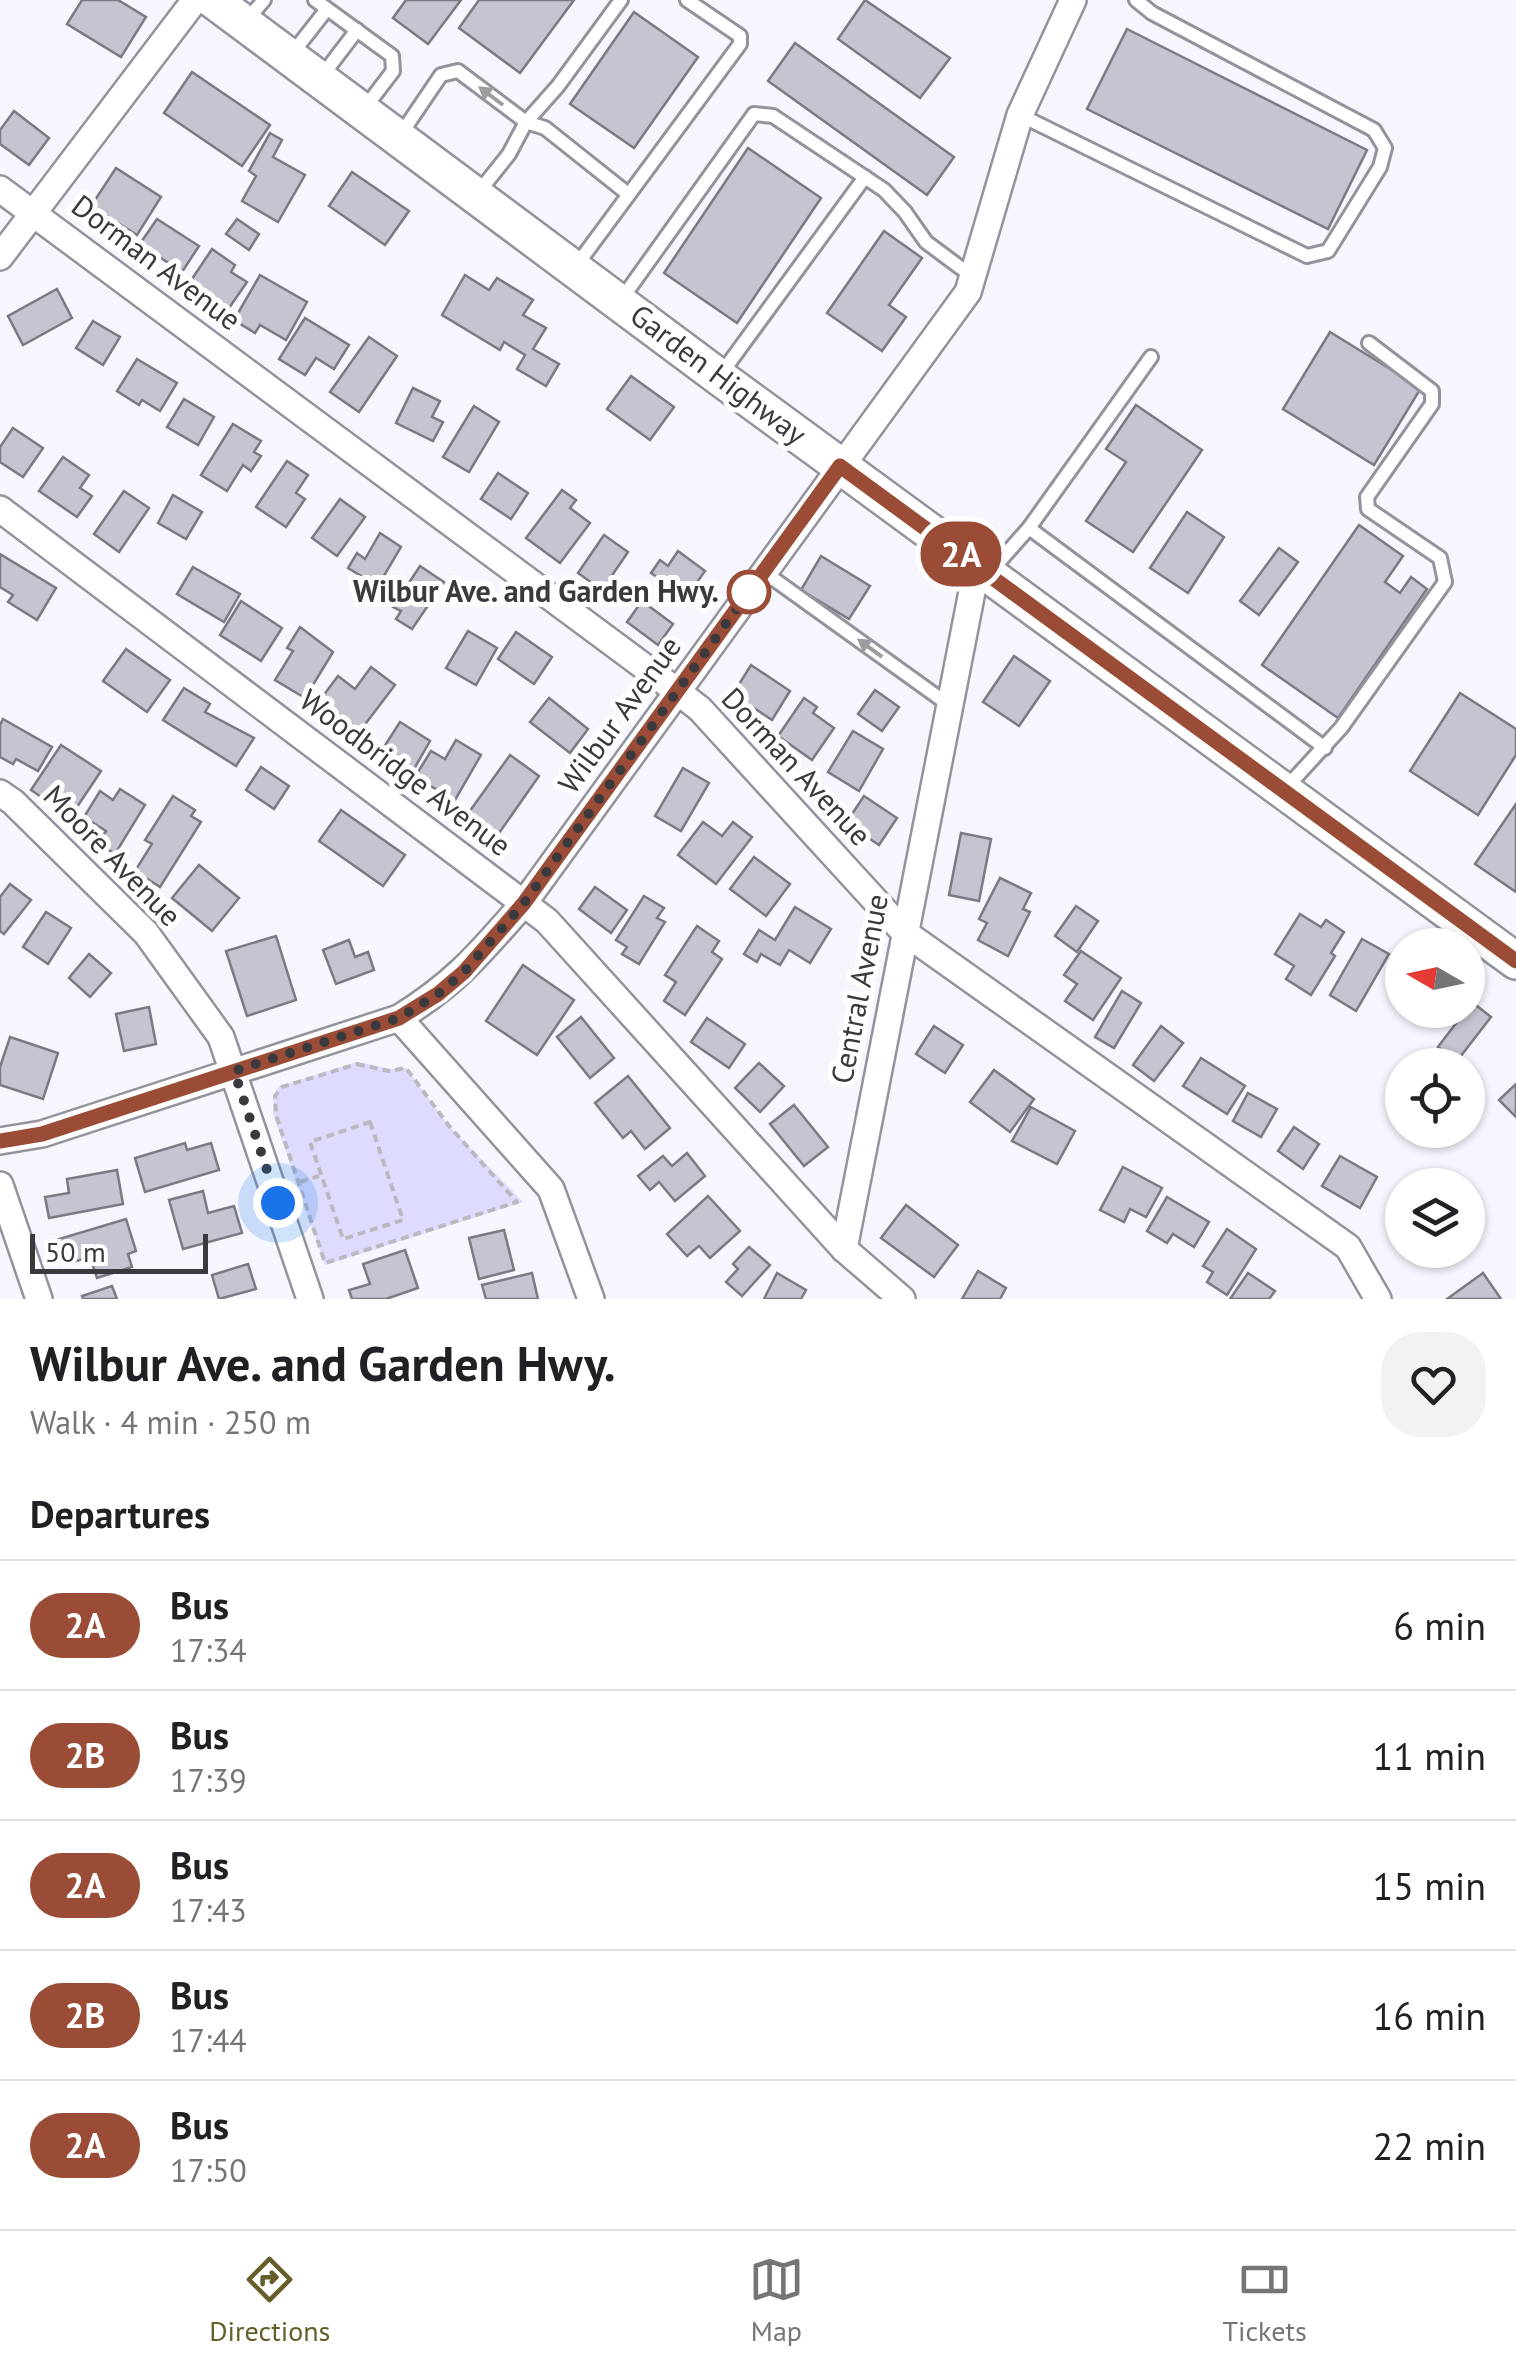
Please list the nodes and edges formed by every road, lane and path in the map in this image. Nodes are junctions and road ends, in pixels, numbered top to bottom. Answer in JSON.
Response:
{"nodes":[{"id":1,"x":194,"y":0,"type":"edge"},
{"id":2,"x":213,"y":0,"type":"edge"},
{"id":3,"x":315,"y":0,"type":"edge"},
{"id":4,"x":621,"y":0,"type":"edge"},
{"id":5,"x":687,"y":0,"type":"edge"},
{"id":6,"x":1072,"y":0,"type":"edge"},
{"id":7,"x":1136,"y":0,"type":"edge"},
{"id":8,"x":327,"y":9,"type":"junction"},
{"id":9,"x":254,"y":12,"type":"edge"},
{"id":10,"x":357,"y":30,"type":"junction"},
{"id":11,"x":289,"y":56,"type":"junction"},
{"id":12,"x":320,"y":79,"type":"junction"},
{"id":13,"x":363,"y":111,"type":"junction"},
{"id":14,"x":1020,"y":115,"type":"junction"},
{"id":15,"x":526,"y":122,"type":"junction"},
{"id":16,"x":398,"y":138,"type":"junction"},
{"id":17,"x":866,"y":177,"type":"junction"},
{"id":18,"x":0,"y":188,"type":"edge"},
{"id":19,"x":628,"y":194,"type":"junction"},
{"id":20,"x":476,"y":195,"type":"junction"},
{"id":21,"x":33,"y":213,"type":"junction"},
{"id":22,"x":0,"y":257,"type":"edge"},
{"id":23,"x":574,"y":268,"type":"junction"},
{"id":24,"x":974,"y":277,"type":"junction"},
{"id":25,"x":620,"y":302,"type":"junction"},
{"id":26,"x":1369,"y":343,"type":"dead end"},
{"id":27,"x":1152,"y":357,"type":"dead end"},
{"id":28,"x":719,"y":376,"type":"junction"},
{"id":29,"x":840,"y":466,"type":"junction"},
{"id":30,"x":0,"y":509,"type":"edge"},
{"id":31,"x":1029,"y":528,"type":"junction"},
{"id":32,"x":983,"y":570,"type":"junction"},
{"id":33,"x":764,"y":572,"type":"junction"},
{"id":34,"x":677,"y":690,"type":"junction"},
{"id":35,"x":949,"y":705,"type":"junction"},
{"id":36,"x":1325,"y":748,"type":"junction"},
{"id":37,"x":1284,"y":790,"type":"junction"},
{"id":38,"x":0,"y":793,"type":"edge"},
{"id":39,"x":524,"y":903,"type":"junction"},
{"id":40,"x":904,"y":932,"type":"junction"},
{"id":41,"x":1516,"y":961,"type":"edge"},
{"id":42,"x":399,"y":1018,"type":"junction"},
{"id":43,"x":234,"y":1071,"type":"junction"},
{"id":44,"x":0,"y":1141,"type":"edge"},
{"id":45,"x":319,"y":1176,"type":"junction"},
{"id":46,"x":300,"y":1182,"type":"junction"},
{"id":47,"x":0,"y":1185,"type":"edge"},
{"id":48,"x":844,"y":1249,"type":"junction"},
{"id":49,"x":39,"y":1299,"type":"edge"},
{"id":50,"x":310,"y":1299,"type":"edge"},
{"id":51,"x":591,"y":1299,"type":"edge"},
{"id":52,"x":902,"y":1299,"type":"edge"},
{"id":53,"x":1378,"y":1299,"type":"edge"}],
"edges":[{"from":1,"to":21,"type":"street"},
{"from":2,"to":9,"type":"main road","name":"Garden Highway"},
{"from":3,"to":8,"type":"lane"},
{"from":4,"to":15,"type":"lane"},
{"from":5,"to":19,"type":"lane"},
{"from":6,"to":14,"type":"street","name":"Wilbur Avenue"},
{"from":7,"to":14,"type":"lane"},
{"from":8,"to":10,"type":"lane"},
{"from":8,"to":11,"type":"lane"},
{"from":9,"to":11,"type":"main road","name":"Garden Highway"},
{"from":10,"to":12,"type":"lane"},
{"from":10,"to":13,"type":"lane"},
{"from":11,"to":12,"type":"main road","name":"Garden Highway"},
{"from":12,"to":13,"type":"main road","name":"Garden Highway"},
{"from":13,"to":16,"type":"main road","name":"Garden Highway"},
{"from":14,"to":24,"type":"street","name":"Wilbur Avenue"},
{"from":15,"to":16,"type":"lane","one_way":true},
{"from":15,"to":19,"type":"lane"},
{"from":15,"to":20,"type":"lane"},
{"from":16,"to":20,"type":"main road","name":"Garden Highway"},
{"from":17,"to":24,"type":"lane"},
{"from":17,"to":25,"type":"lane"},
{"from":17,"to":28,"type":"lane"},
{"from":18,"to":21,"type":"street","name":"Dorman Avenue"},
{"from":19,"to":23,"type":"lane"},
{"from":20,"to":23,"type":"main road","name":"Garden Highway"},
{"from":21,"to":22,"type":"street"},
{"from":21,"to":34,"type":"street","name":"Dorman Avenue"},
{"from":23,"to":25,"type":"main road","name":"Garden Highway"},
{"from":24,"to":29,"type":"street","name":"Wilbur Avenue"},
{"from":25,"to":28,"type":"main road","name":"Garden Highway"},
{"from":26,"to":36,"type":"lane"},
{"from":27,"to":31,"type":"lane"},
{"from":28,"to":29,"type":"main road","name":"Garden Highway"},
{"from":29,"to":32,"type":"main road","name":"Garden Highway"},
{"from":29,"to":33,"type":"street","name":"Wilbur Avenue"},
{"from":30,"to":39,"type":"street","name":"Woodbridge Avenue"},
{"from":31,"to":32,"type":"lane"},
{"from":31,"to":36,"type":"lane"},
{"from":32,"to":35,"type":"street","name":"Central Avenue"},
{"from":32,"to":37,"type":"main road","name":"Garden Highway"},
{"from":33,"to":34,"type":"street","name":"Wilbur Avenue"},
{"from":35,"to":33,"type":"lane","one_way":true},
{"from":34,"to":39,"type":"street","name":"Wilbur Avenue"},
{"from":34,"to":40,"type":"street","name":"Dorman Avenue"},
{"from":35,"to":40,"type":"street","name":"Central Avenue"},
{"from":36,"to":37,"type":"lane"},
{"from":37,"to":41,"type":"main road","name":"Garden Highway"},
{"from":38,"to":43,"type":"street","name":"Moore Avenue"},
{"from":39,"to":42,"type":"street","name":"Wilbur Avenue"},
{"from":39,"to":48,"type":"street","name":"Woodbridge Avenue"},
{"from":40,"to":48,"type":"street","name":"Central Avenue"},
{"from":40,"to":53,"type":"street","name":"Dorman Avenue"},
{"from":42,"to":43,"type":"street","name":"Wilbur Avenue"},
{"from":42,"to":51,"type":"street"},
{"from":43,"to":44,"type":"street","name":"Wilbur Avenue"},
{"from":43,"to":50,"type":"street","name":"Moore Avenue"},
{"from":45,"to":45,"type":"path"},
{"from":45,"to":46,"type":"path"},
{"from":46,"to":46,"type":"path"},
{"from":47,"to":49,"type":"street"},
{"from":48,"to":52,"type":"street","name":"Woodbridge Avenue"}]}
